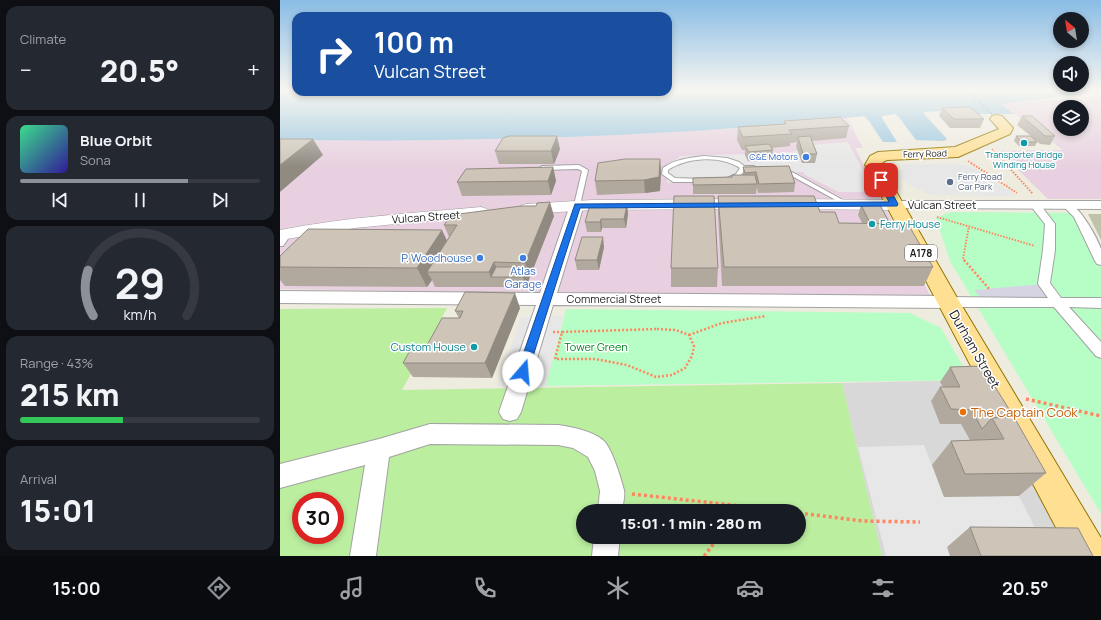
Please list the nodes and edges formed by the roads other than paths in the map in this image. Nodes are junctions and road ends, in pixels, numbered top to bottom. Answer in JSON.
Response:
{"nodes":[{"id":1,"x":997,"y":119,"type":"dead end"},
{"id":2,"x":743,"y":168,"type":"junction"},
{"id":3,"x":532,"y":169,"type":"edge"},
{"id":4,"x":763,"y":169,"type":"edge"},
{"id":5,"x":777,"y":170,"type":"edge"},
{"id":6,"x":723,"y":180,"type":"edge"},
{"id":7,"x":709,"y":181,"type":"edge"},
{"id":8,"x":759,"y":204,"type":"edge"},
{"id":9,"x":775,"y":204,"type":"edge"},
{"id":10,"x":847,"y":204,"type":"junction"},
{"id":11,"x":894,"y":204,"type":"junction"},
{"id":12,"x":577,"y":205,"type":"junction"},
{"id":13,"x":1035,"y":205,"type":"junction"},
{"id":14,"x":1067,"y":205,"type":"junction"},
{"id":15,"x":1101,"y":205,"type":"edge"},
{"id":16,"x":283,"y":238,"type":"edge"},
{"id":17,"x":1101,"y":261,"type":"edge"},
{"id":18,"x":280,"y":297,"type":"edge"},
{"id":19,"x":547,"y":298,"type":"junction"},
{"id":20,"x":948,"y":302,"type":"junction"},
{"id":21,"x":1058,"y":303,"type":"junction"},
{"id":22,"x":1101,"y":303,"type":"edge"},
{"id":23,"x":1101,"y":352,"type":"edge"},
{"id":24,"x":510,"y":412,"type":"dead end"},
{"id":25,"x":379,"y":450,"type":"junction"},
{"id":26,"x":280,"y":476,"type":"edge"},
{"id":27,"x":611,"y":501,"type":"edge"},
{"id":28,"x":606,"y":544,"type":"edge"},
{"id":29,"x":363,"y":556,"type":"edge"},
{"id":30,"x":605,"y":556,"type":"edge"},
{"id":31,"x":1091,"y":556,"type":"edge"}],
"edges":[{"from":1,"to":11,"type":"main road","name":"Ferry Road","number":"A178"},
{"from":2,"to":4,"type":"lane"},
{"from":2,"to":6,"type":"lane"},
{"from":2,"to":7,"type":"lane"},
{"from":3,"to":12,"type":"lane"},
{"from":5,"to":10,"type":"lane"},
{"from":8,"to":12,"type":"street","name":"Vulcan Street"},
{"from":9,"to":10,"type":"street","name":"Vulcan Street"},
{"from":10,"to":11,"type":"street","name":"Vulcan Street"},
{"from":11,"to":13,"type":"street","name":"Vulcan Street"},
{"from":11,"to":20,"type":"main road","name":"Durham Street","number":"A178"},
{"from":12,"to":16,"type":"street","name":"Vulcan Street"},
{"from":12,"to":19,"type":"street"},
{"from":13,"to":14,"type":"street","name":"Vulcan Street"},
{"from":13,"to":21,"type":"street"},
{"from":14,"to":15,"type":"street","name":"Vulcan Street"},
{"from":14,"to":17,"type":"street"},
{"from":18,"to":19,"type":"street","name":"Commercial Street"},
{"from":19,"to":20,"type":"street","name":"Commercial Street"},
{"from":19,"to":24,"type":"street"},
{"from":20,"to":21,"type":"street"},
{"from":20,"to":31,"type":"main road","name":"Durham Street","number":"A178"},
{"from":21,"to":22,"type":"street"},
{"from":21,"to":23,"type":"street"},
{"from":25,"to":26,"type":"street"},
{"from":25,"to":27,"type":"street"},
{"from":25,"to":29,"type":"street"},
{"from":28,"to":30,"type":"street"}]}
